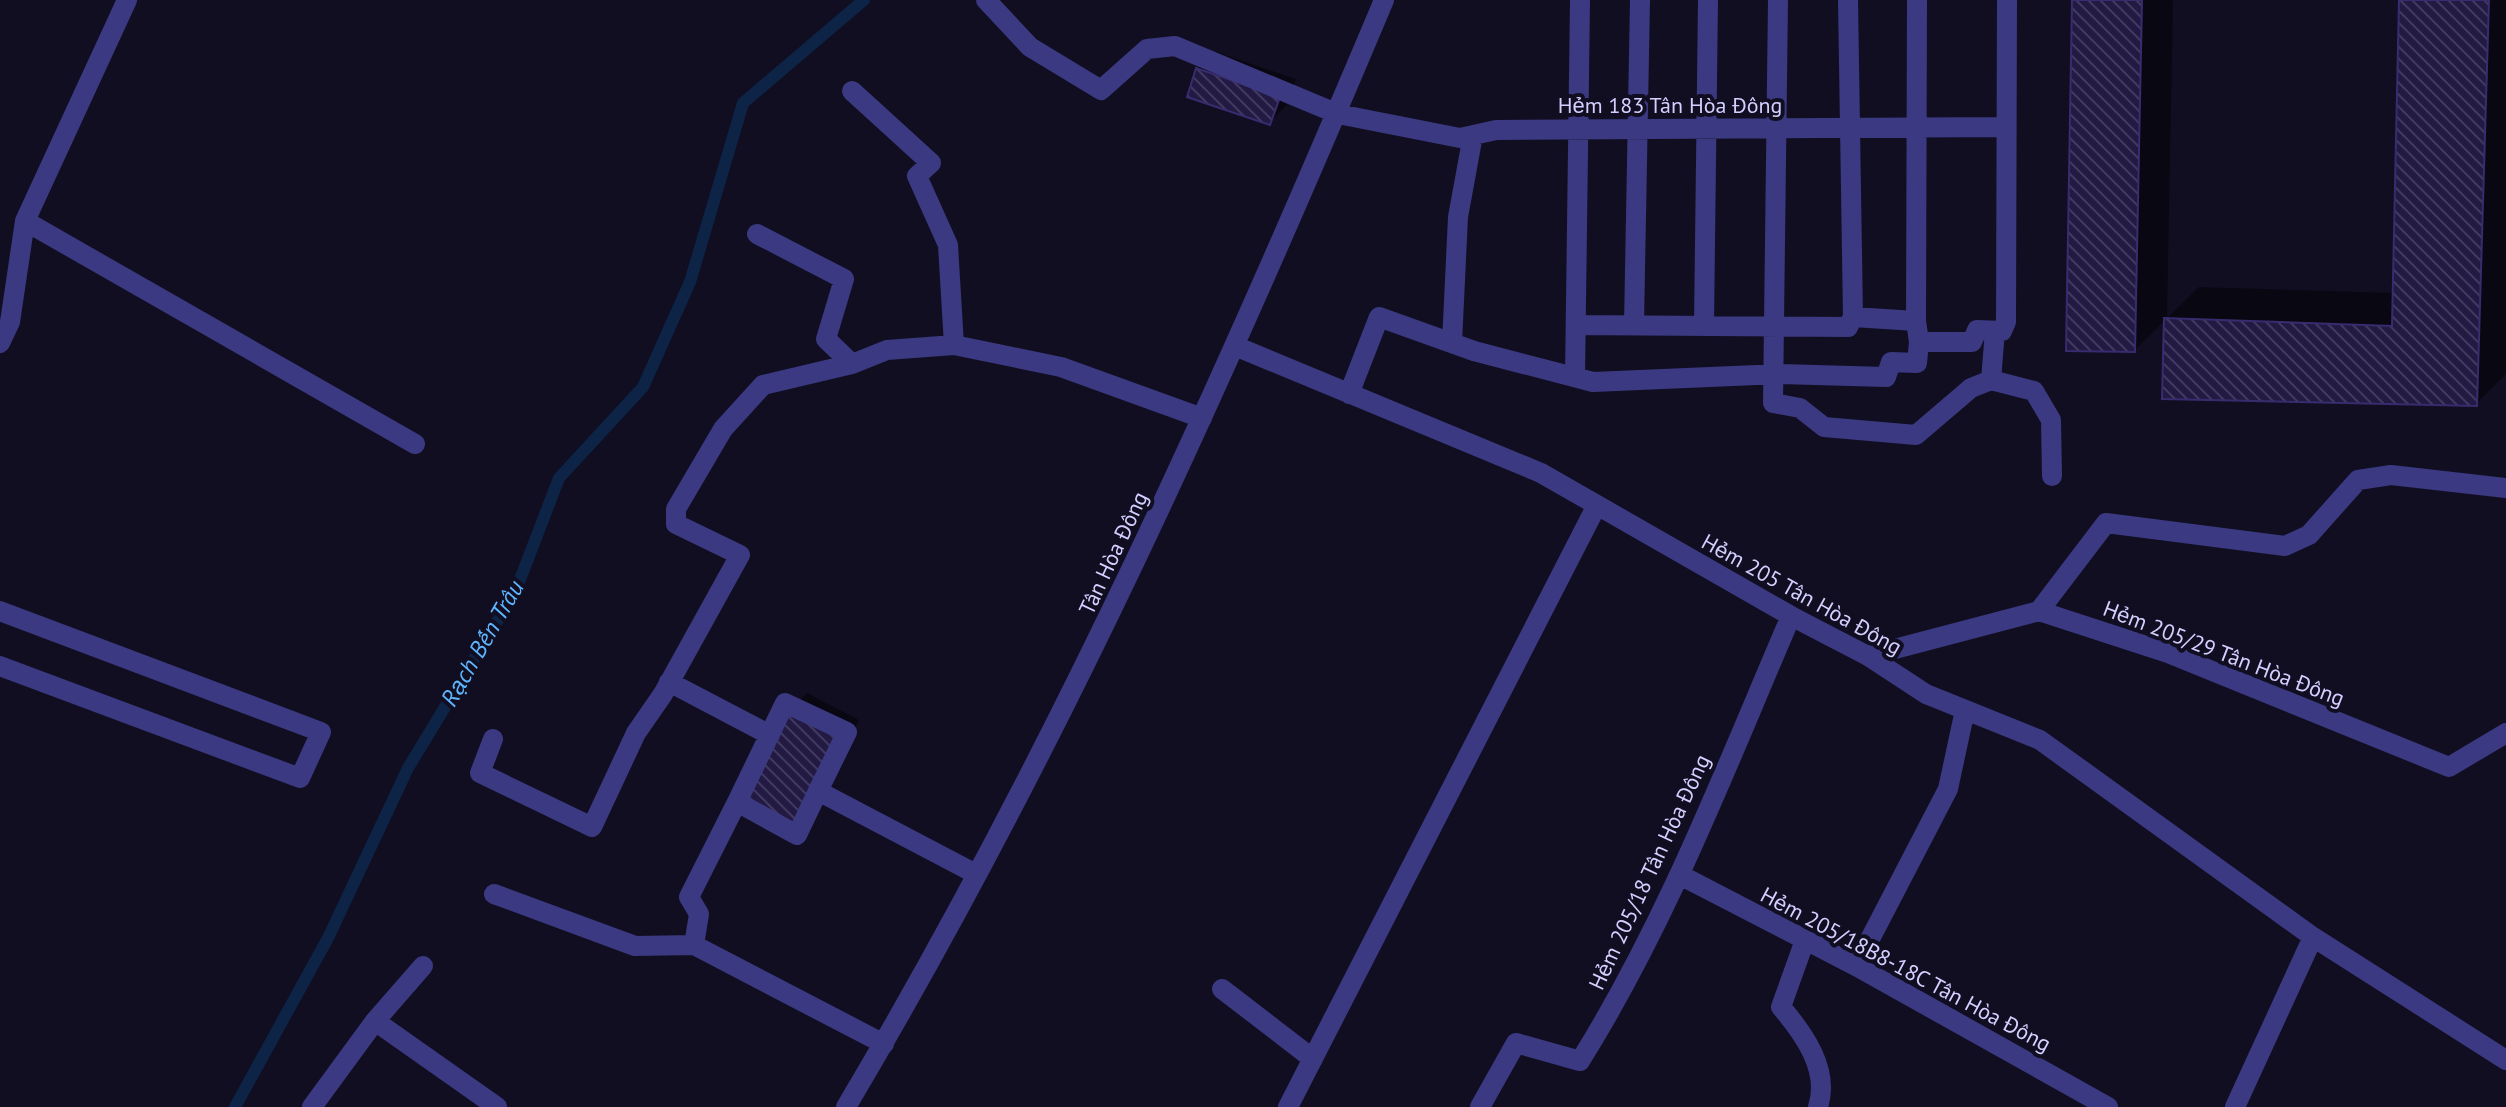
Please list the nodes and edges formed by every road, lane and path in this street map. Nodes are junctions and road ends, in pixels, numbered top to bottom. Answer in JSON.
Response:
{"nodes":[{"id":1,"x":127,"y":0,"type":"edge"},
{"id":2,"x":986,"y":0,"type":"edge"},
{"id":3,"x":1384,"y":0,"type":"edge"},
{"id":4,"x":1580,"y":0,"type":"edge"},
{"id":5,"x":1640,"y":0,"type":"edge"},
{"id":6,"x":1708,"y":0,"type":"edge"},
{"id":7,"x":1778,"y":0,"type":"edge"},
{"id":8,"x":1848,"y":0,"type":"edge"},
{"id":9,"x":1917,"y":0,"type":"edge"},
{"id":10,"x":2007,"y":0,"type":"edge"},
{"id":11,"x":852,"y":91,"type":"dead end"},
{"id":12,"x":1338,"y":114,"type":"junction"},
{"id":13,"x":2006,"y":127,"type":"junction"},
{"id":14,"x":1850,"y":128,"type":"junction"},
{"id":15,"x":1917,"y":128,"type":"junction"},
{"id":16,"x":1706,"y":129,"type":"junction"},
{"id":17,"x":1776,"y":129,"type":"junction"},
{"id":18,"x":1638,"y":130,"type":"junction"},
{"id":19,"x":1577,"y":131,"type":"junction"},
{"id":20,"x":1473,"y":135,"type":"junction"},
{"id":21,"x":25,"y":221,"type":"junction"},
{"id":22,"x":757,"y":234,"type":"dead end"},
{"id":23,"x":7,"y":290,"type":"edge"},
{"id":24,"x":1853,"y":317,"type":"junction"},
{"id":25,"x":1916,"y":321,"type":"junction"},
{"id":26,"x":1577,"y":325,"type":"junction"},
{"id":27,"x":1634,"y":325,"type":"junction"},
{"id":28,"x":1704,"y":325,"type":"junction"},
{"id":29,"x":1773,"y":326,"type":"junction"},
{"id":30,"x":1995,"y":331,"type":"junction"},
{"id":31,"x":1919,"y":342,"type":"junction"},
{"id":32,"x":0,"y":343,"type":"edge"},
{"id":33,"x":1452,"y":343,"type":"junction"},
{"id":34,"x":954,"y":345,"type":"junction"},
{"id":35,"x":1235,"y":346,"type":"junction"},
{"id":36,"x":852,"y":364,"type":"junction"},
{"id":37,"x":1773,"y":375,"type":"junction"},
{"id":38,"x":1575,"y":377,"type":"junction"},
{"id":39,"x":1991,"y":380,"type":"junction"},
{"id":40,"x":1349,"y":394,"type":"junction"},
{"id":41,"x":1202,"y":418,"type":"junction"},
{"id":42,"x":415,"y":444,"type":"dead end"},
{"id":43,"x":2052,"y":476,"type":"dead end"},
{"id":44,"x":2506,"y":488,"type":"edge"},
{"id":45,"x":1597,"y":505,"type":"junction"},
{"id":46,"x":0,"y":611,"type":"edge"},
{"id":47,"x":2039,"y":611,"type":"junction"},
{"id":48,"x":1791,"y":616,"type":"junction"},
{"id":49,"x":1868,"y":656,"type":"junction"},
{"id":50,"x":0,"y":666,"type":"edge"},
{"id":51,"x":669,"y":682,"type":"junction"},
{"id":52,"x":1965,"y":710,"type":"junction"},
{"id":53,"x":2506,"y":733,"type":"edge"},
{"id":54,"x":770,"y":735,"type":"junction"},
{"id":55,"x":493,"y":739,"type":"dead end"},
{"id":56,"x":818,"y":791,"type":"junction"},
{"id":57,"x":737,"y":802,"type":"junction"},
{"id":58,"x":976,"y":874,"type":"junction"},
{"id":59,"x":1680,"y":875,"type":"junction"},
{"id":60,"x":494,"y":894,"type":"dead end"},
{"id":61,"x":2313,"y":937,"type":"junction"},
{"id":62,"x":1805,"y":940,"type":"junction"},
{"id":63,"x":694,"y":945,"type":"junction"},
{"id":64,"x":423,"y":966,"type":"dead end"},
{"id":65,"x":1856,"y":966,"type":"junction"},
{"id":66,"x":1222,"y":989,"type":"dead end"},
{"id":67,"x":375,"y":1021,"type":"junction"},
{"id":68,"x":884,"y":1044,"type":"junction"},
{"id":69,"x":1313,"y":1059,"type":"junction"},
{"id":70,"x":2506,"y":1060,"type":"edge"},
{"id":71,"x":314,"y":1106,"type":"edge"},
{"id":72,"x":497,"y":1107,"type":"edge"},
{"id":73,"x":846,"y":1107,"type":"edge"},
{"id":74,"x":1288,"y":1107,"type":"edge"},
{"id":75,"x":1480,"y":1107,"type":"edge"},
{"id":76,"x":1818,"y":1107,"type":"edge"},
{"id":77,"x":2108,"y":1107,"type":"edge"},
{"id":78,"x":2235,"y":1107,"type":"edge"}],
"edges":[{"from":1,"to":21,"type":"street"},
{"from":2,"to":12,"type":"street","name":"Hẻm 183 Tân Hòa Đông"},
{"from":3,"to":12,"type":"street","name":"Tân Hòa Đông"},
{"from":4,"to":19,"type":"street"},
{"from":5,"to":18,"type":"street"},
{"from":6,"to":16,"type":"street"},
{"from":7,"to":17,"type":"street"},
{"from":8,"to":14,"type":"street"},
{"from":9,"to":15,"type":"street"},
{"from":10,"to":13,"type":"street"},
{"from":11,"to":34,"type":"street"},
{"from":12,"to":20,"type":"street","name":"Hẻm 183 Tân Hòa Đông"},
{"from":12,"to":35,"type":"street","name":"Tân Hòa Đông"},
{"from":13,"to":15,"type":"street","name":"Hẻm 183 Tân Hòa Đông"},
{"from":13,"to":30,"type":"street"},
{"from":14,"to":15,"type":"street","name":"Hẻm 183 Tân Hòa Đông"},
{"from":14,"to":17,"type":"street","name":"Hẻm 183 Tân Hòa Đông"},
{"from":14,"to":24,"type":"street"},
{"from":15,"to":25,"type":"street"},
{"from":16,"to":17,"type":"street","name":"Hẻm 183 Tân Hòa Đông"},
{"from":16,"to":18,"type":"street","name":"Hẻm 183 Tân Hòa Đông"},
{"from":16,"to":28,"type":"street"},
{"from":17,"to":29,"type":"street"},
{"from":18,"to":19,"type":"street","name":"Hẻm 183 Tân Hòa Đông"},
{"from":18,"to":27,"type":"street"},
{"from":19,"to":20,"type":"street","name":"Hẻm 183 Tân Hòa Đông"},
{"from":19,"to":26,"type":"street"},
{"from":20,"to":33,"type":"street"},
{"from":21,"to":23,"type":"street"},
{"from":21,"to":42,"type":"street"},
{"from":22,"to":36,"type":"street"},
{"from":23,"to":32,"type":"street"},
{"from":24,"to":25,"type":"street"},
{"from":24,"to":29,"type":"street"},
{"from":25,"to":31,"type":"street"},
{"from":26,"to":27,"type":"street"},
{"from":26,"to":38,"type":"street"},
{"from":27,"to":28,"type":"street"},
{"from":28,"to":29,"type":"street"},
{"from":29,"to":37,"type":"street"},
{"from":30,"to":31,"type":"street"},
{"from":30,"to":39,"type":"street"},
{"from":31,"to":37,"type":"street"},
{"from":33,"to":38,"type":"street"},
{"from":33,"to":40,"type":"street"},
{"from":34,"to":36,"type":"street"},
{"from":34,"to":41,"type":"street"},
{"from":35,"to":40,"type":"street","name":"Hẻm 205 Tân Hòa Đông"},
{"from":35,"to":41,"type":"street","name":"Tân Hòa Đông"},
{"from":36,"to":51,"type":"street"},
{"from":37,"to":38,"type":"street"},
{"from":37,"to":39,"type":"street"},
{"from":39,"to":43,"type":"street"},
{"from":40,"to":45,"type":"street","name":"Hẻm 205 Tân Hòa Đông"},
{"from":41,"to":58,"type":"street","name":"Tân Hòa Đông"},
{"from":44,"to":47,"type":"street"},
{"from":45,"to":48,"type":"street","name":"Hẻm 205 Tân Hòa Đông"},
{"from":45,"to":69,"type":"street"},
{"from":46,"to":50,"type":"street"},
{"from":47,"to":49,"type":"street"},
{"from":47,"to":53,"type":"street","name":"Hẻm 205/29 Tân Hòa Đông"},
{"from":48,"to":49,"type":"street","name":"Hẻm 205 Tân Hòa Đông"},
{"from":48,"to":59,"type":"street","name":"Hẻm 205/18 Tân Hòa Đông"},
{"from":49,"to":52,"type":"street","name":"Hẻm 205 Tân Hòa Đông"},
{"from":51,"to":54,"type":"street"},
{"from":51,"to":55,"type":"street"},
{"from":52,"to":61,"type":"street","name":"Hẻm 205 Tân Hòa Đông"},
{"from":52,"to":65,"type":"street"},
{"from":54,"to":56,"type":"street"},
{"from":54,"to":57,"type":"street"},
{"from":56,"to":57,"type":"street"},
{"from":56,"to":58,"type":"street"},
{"from":57,"to":63,"type":"street"},
{"from":58,"to":68,"type":"street","name":"Tân Hòa Đông"},
{"from":59,"to":62,"type":"street","name":"Hẻm 205/18B8-18C Tân Hòa Đông"},
{"from":59,"to":75,"type":"street","name":"Hẻm 205/18 Tân Hòa Đông"},
{"from":60,"to":63,"type":"street"},
{"from":61,"to":70,"type":"street","name":"Hẻm 205 Tân Hòa Đông"},
{"from":61,"to":78,"type":"street"},
{"from":62,"to":65,"type":"street","name":"Hẻm 205/18B8-18C Tân Hòa Đông"},
{"from":62,"to":76,"type":"street"},
{"from":63,"to":68,"type":"street"},
{"from":64,"to":67,"type":"street"},
{"from":65,"to":77,"type":"street","name":"Hẻm 205/18B8-18C Tân Hòa Đông"},
{"from":66,"to":69,"type":"street"},
{"from":67,"to":71,"type":"street"},
{"from":67,"to":72,"type":"street"},
{"from":68,"to":73,"type":"street","name":"Tân Hòa Đông"},
{"from":69,"to":74,"type":"street"}]}
